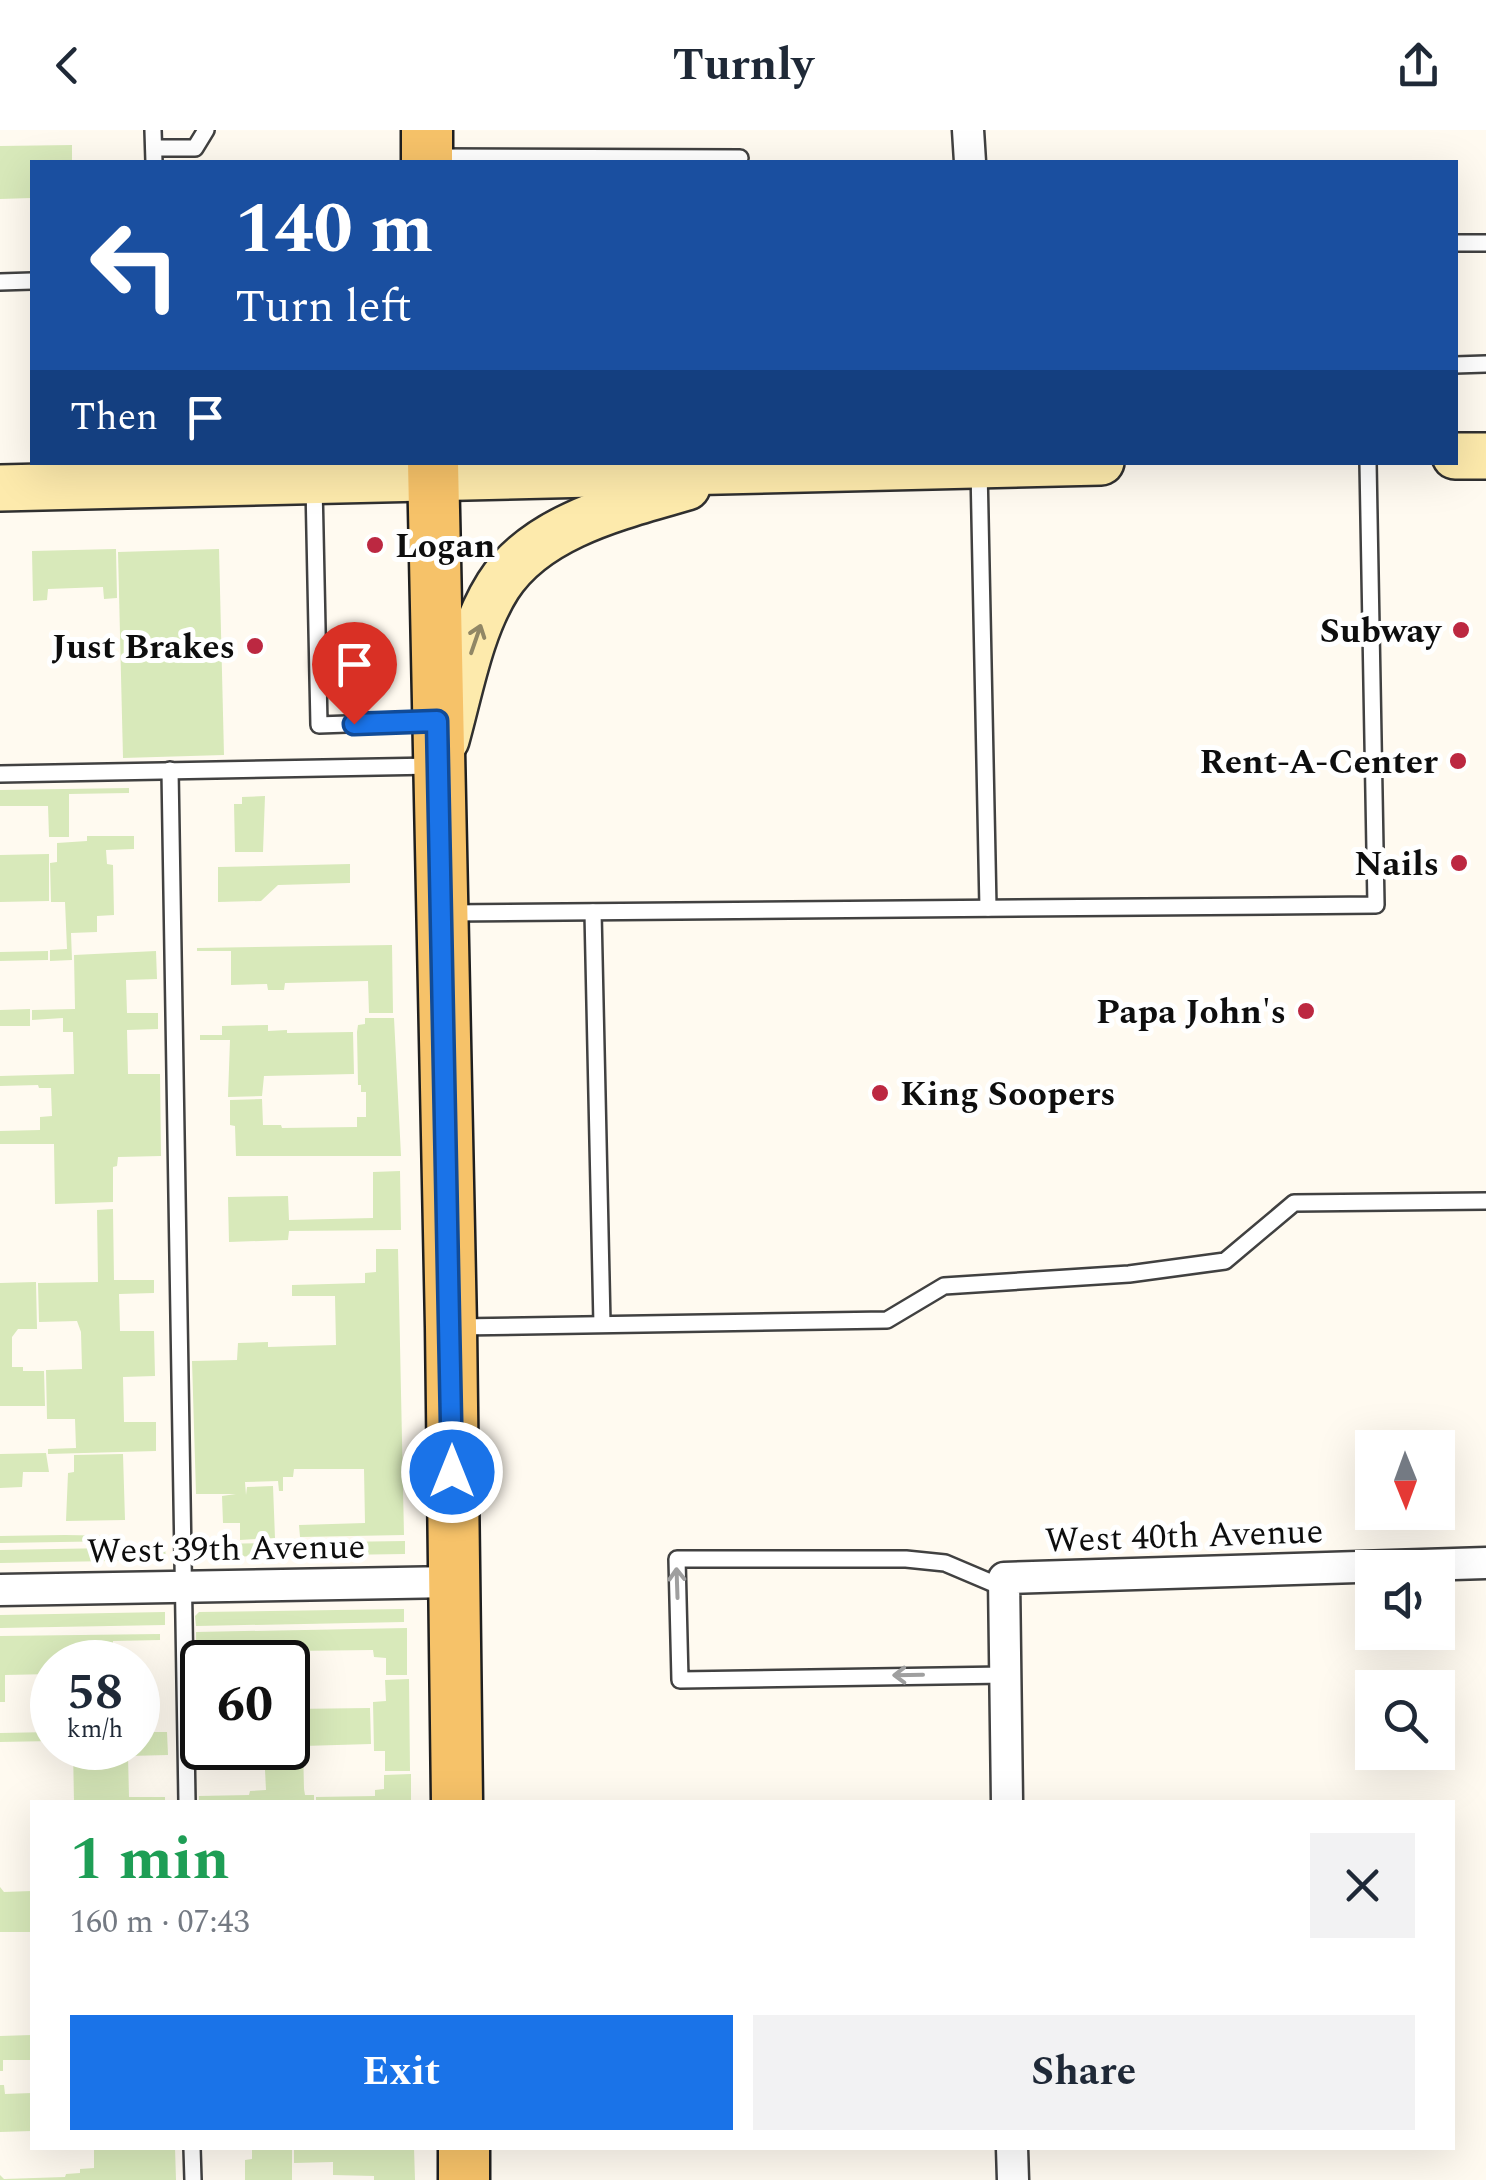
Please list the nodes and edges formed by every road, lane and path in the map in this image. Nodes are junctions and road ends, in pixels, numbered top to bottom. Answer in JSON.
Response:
{"nodes":[{"id":1,"x":153,"y":130,"type":"edge"},
{"id":2,"x":206,"y":130,"type":"edge"},
{"id":3,"x":968,"y":130,"type":"edge"},
{"id":4,"x":427,"y":150,"type":"edge"},
{"id":5,"x":154,"y":155,"type":"edge"},
{"id":6,"x":740,"y":158,"type":"dead end"},
{"id":7,"x":532,"y":160,"type":"edge"},
{"id":8,"x":970,"y":160,"type":"edge"},
{"id":9,"x":1486,"y":242,"type":"edge"},
{"id":10,"x":1458,"y":243,"type":"edge"},
{"id":11,"x":30,"y":281,"type":"edge"},
{"id":12,"x":0,"y":282,"type":"edge"},
{"id":13,"x":1486,"y":364,"type":"edge"},
{"id":14,"x":1458,"y":365,"type":"edge"},
{"id":15,"x":1458,"y":456,"type":"edge"},
{"id":16,"x":1486,"y":456,"type":"edge"},
{"id":17,"x":940,"y":465,"type":"edge"},
{"id":18,"x":979,"y":465,"type":"edge"},
{"id":19,"x":1368,"y":465,"type":"edge"},
{"id":20,"x":643,"y":467,"type":"edge"},
{"id":21,"x":433,"y":470,"type":"edge"},
{"id":22,"x":747,"y":470,"type":"junction"},
{"id":23,"x":161,"y":474,"type":"edge"},
{"id":24,"x":314,"y":480,"type":"junction"},
{"id":25,"x":0,"y":488,"type":"edge"},
{"id":26,"x":438,"y":744,"type":"junction"},
{"id":27,"x":170,"y":770,"type":"junction"},
{"id":28,"x":0,"y":774,"type":"edge"},
{"id":29,"x":988,"y":908,"type":"junction"},
{"id":30,"x":593,"y":912,"type":"junction"},
{"id":31,"x":442,"y":913,"type":"junction"},
{"id":32,"x":1486,"y":1201,"type":"edge"},
{"id":33,"x":602,"y":1324,"type":"junction"},
{"id":34,"x":451,"y":1327,"type":"junction"},
{"id":35,"x":1486,"y":1564,"type":"edge"},
{"id":36,"x":453,"y":1582,"type":"junction"},
{"id":37,"x":1004,"y":1583,"type":"junction"},
{"id":38,"x":183,"y":1586,"type":"junction"},
{"id":39,"x":0,"y":1590,"type":"edge"},
{"id":40,"x":1005,"y":1675,"type":"junction"},
{"id":41,"x":187,"y":1800,"type":"edge"},
{"id":42,"x":457,"y":1800,"type":"edge"},
{"id":43,"x":1007,"y":1800,"type":"edge"},
{"id":44,"x":192,"y":2150,"type":"edge"},
{"id":45,"x":464,"y":2150,"type":"edge"},
{"id":46,"x":1012,"y":2150,"type":"edge"},
{"id":47,"x":193,"y":2180,"type":"edge"},
{"id":48,"x":464,"y":2180,"type":"edge"},
{"id":49,"x":1013,"y":2180,"type":"edge"}],
"edges":[{"from":1,"to":5,"type":"lane"},
{"from":2,"to":5,"type":"lane"},
{"from":3,"to":8,"type":"street"},
{"from":4,"to":7,"type":"lane"},
{"from":6,"to":7,"type":"lane"},
{"from":9,"to":10,"type":"lane"},
{"from":11,"to":12,"type":"lane"},
{"from":13,"to":14,"type":"lane"},
{"from":15,"to":16,"type":"main road"},
{"from":17,"to":22,"type":"main road"},
{"from":18,"to":29,"type":"lane"},
{"from":19,"to":29,"type":"lane"},
{"from":20,"to":21,"type":"main road"},
{"from":20,"to":22,"type":"main road"},
{"from":21,"to":24,"type":"main road"},
{"from":21,"to":26,"type":"main road"},
{"from":26,"to":22,"type":"main road","one_way":true},
{"from":23,"to":24,"type":"main road"},
{"from":23,"to":25,"type":"main road"},
{"from":24,"to":26,"type":"lane"},
{"from":26,"to":27,"type":"lane"},
{"from":26,"to":31,"type":"main road"},
{"from":27,"to":28,"type":"lane"},
{"from":27,"to":38,"type":"lane"},
{"from":29,"to":30,"type":"lane"},
{"from":30,"to":31,"type":"lane"},
{"from":30,"to":33,"type":"lane"},
{"from":31,"to":34,"type":"main road"},
{"from":32,"to":33,"type":"lane"},
{"from":33,"to":34,"type":"lane"},
{"from":34,"to":36,"type":"main road"},
{"from":35,"to":37,"type":"street","name":"West 40th Avenue"},
{"from":36,"to":38,"type":"street","name":"West 39th Avenue"},
{"from":36,"to":42,"type":"main road"},
{"from":37,"to":40,"type":"street"},
{"from":40,"to":37,"type":"lane","one_way":true},
{"from":38,"to":39,"type":"street","name":"West 39th Avenue"},
{"from":38,"to":41,"type":"lane"},
{"from":40,"to":43,"type":"street"},
{"from":44,"to":47,"type":"lane"},
{"from":45,"to":48,"type":"main road"},
{"from":46,"to":49,"type":"street"}]}
